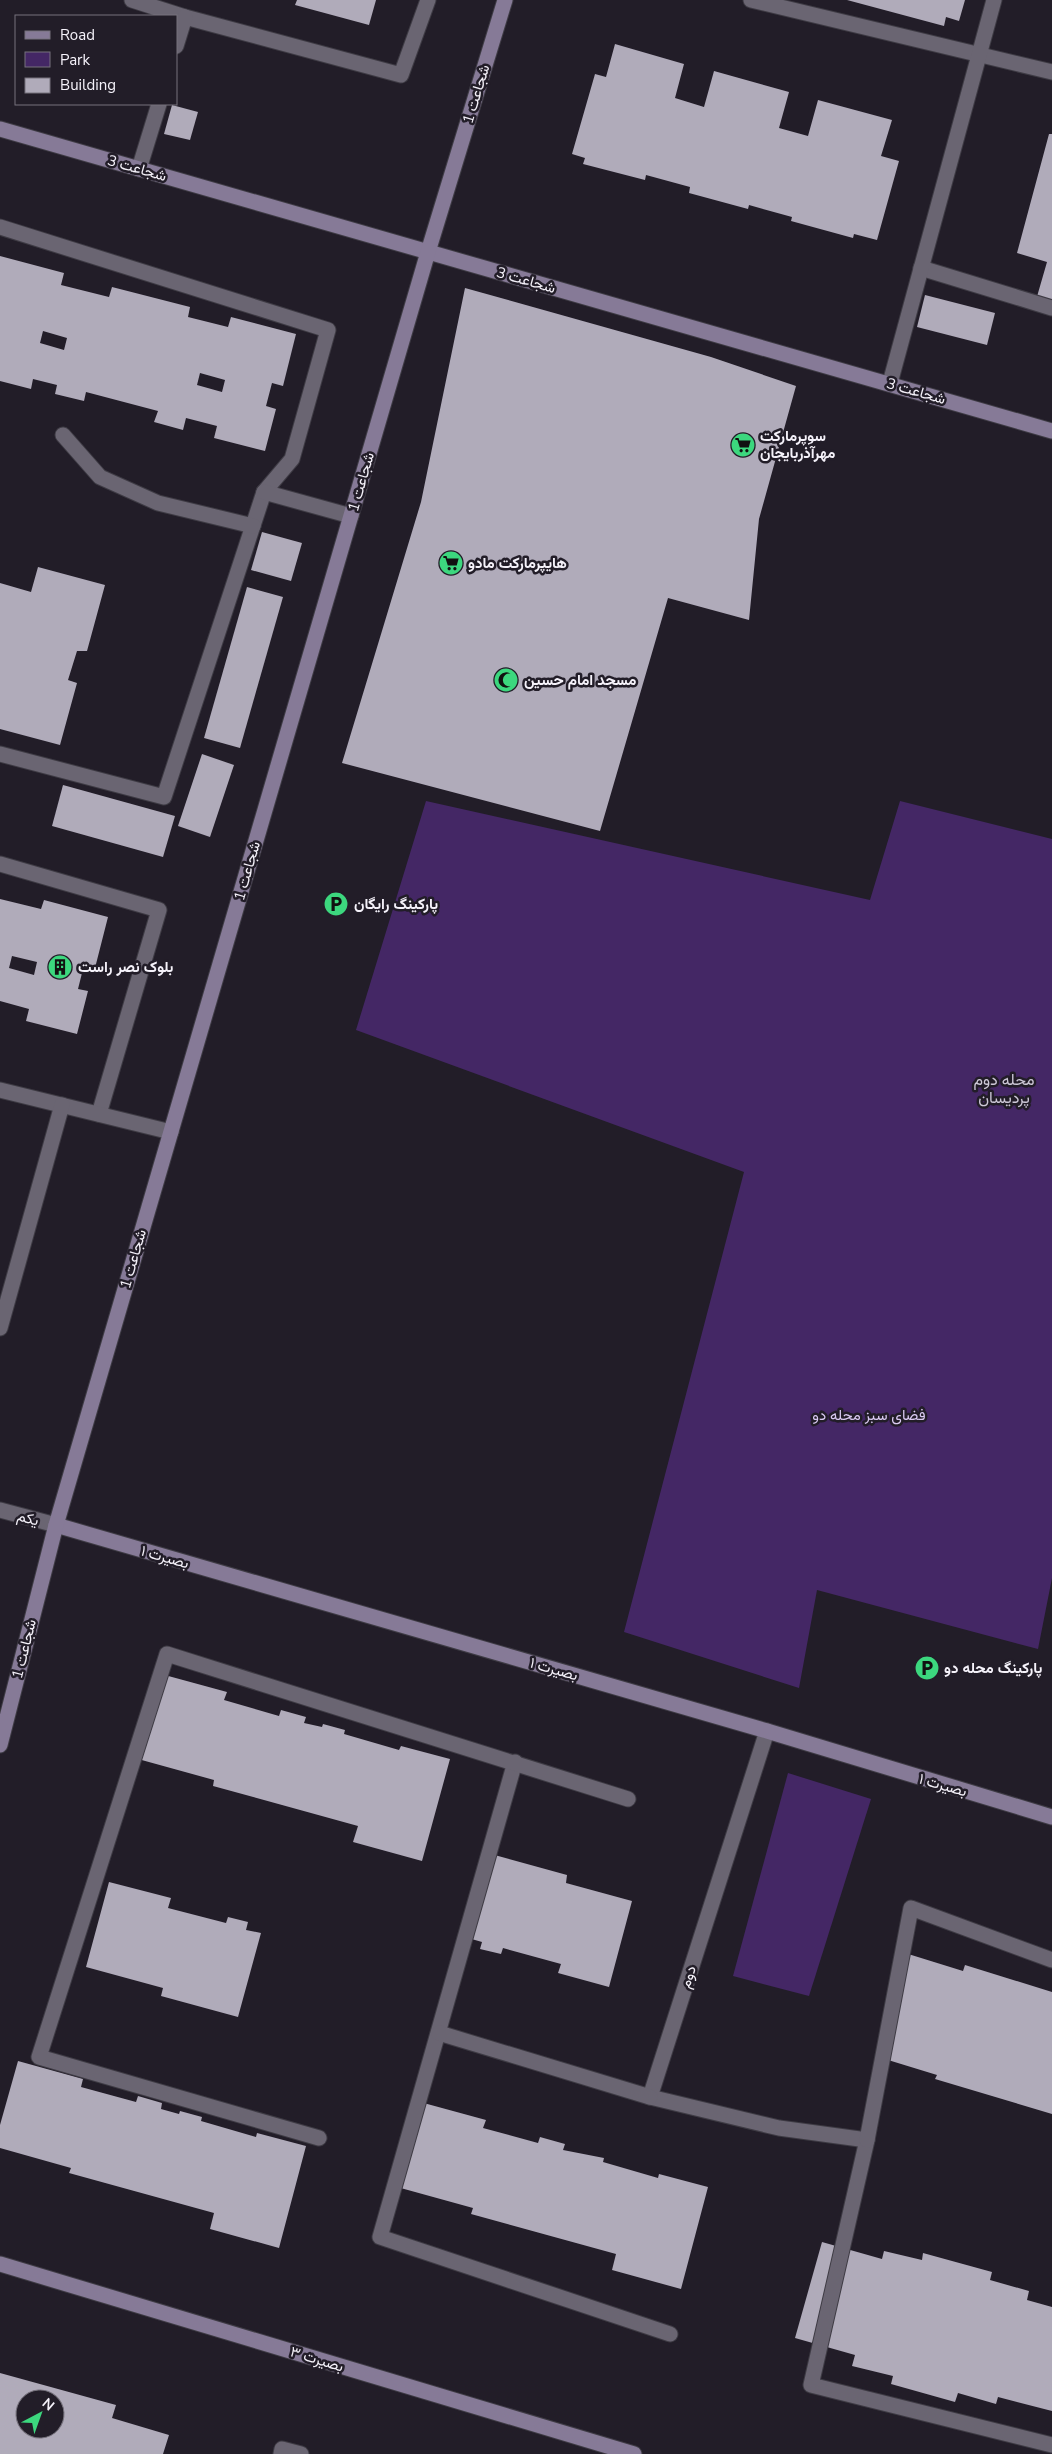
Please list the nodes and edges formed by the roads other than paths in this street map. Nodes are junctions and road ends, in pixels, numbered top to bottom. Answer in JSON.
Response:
{"nodes":[{"id":1,"x":132,"y":0,"type":"edge"},
{"id":2,"x":428,"y":0,"type":"edge"},
{"id":3,"x":505,"y":0,"type":"edge"},
{"id":4,"x":751,"y":0,"type":"edge"},
{"id":5,"x":994,"y":0,"type":"edge"},
{"id":6,"x":185,"y":17,"type":"junction"},
{"id":7,"x":178,"y":40,"type":"edge"},
{"id":8,"x":979,"y":56,"type":"junction"},
{"id":9,"x":1052,"y":72,"type":"edge"},
{"id":10,"x":159,"y":105,"type":"edge"},
{"id":11,"x":0,"y":129,"type":"edge"},
{"id":12,"x":139,"y":169,"type":"junction"},
{"id":13,"x":0,"y":227,"type":"edge"},
{"id":14,"x":428,"y":252,"type":"junction"},
{"id":15,"x":921,"y":268,"type":"junction"},
{"id":16,"x":1052,"y":308,"type":"edge"},
{"id":17,"x":890,"y":383,"type":"junction"},
{"id":18,"x":1052,"y":431,"type":"edge"},
{"id":19,"x":63,"y":435,"type":"dead end"},
{"id":20,"x":264,"y":492,"type":"junction"},
{"id":21,"x":351,"y":516,"type":"junction"},
{"id":22,"x":253,"y":526,"type":"junction"},
{"id":23,"x":0,"y":754,"type":"edge"},
{"id":24,"x":0,"y":864,"type":"edge"},
{"id":25,"x":0,"y":1090,"type":"edge"},
{"id":26,"x":62,"y":1105,"type":"junction"},
{"id":27,"x":99,"y":1114,"type":"junction"},
{"id":28,"x":170,"y":1132,"type":"junction"},
{"id":29,"x":0,"y":1328,"type":"edge"},
{"id":30,"x":0,"y":1510,"type":"edge"},
{"id":31,"x":56,"y":1525,"type":"junction"},
{"id":32,"x":767,"y":1731,"type":"junction"},
{"id":33,"x":0,"y":1744,"type":"edge"},
{"id":34,"x":516,"y":1762,"type":"junction"},
{"id":35,"x":628,"y":1799,"type":"dead end"},
{"id":36,"x":1052,"y":1817,"type":"edge"},
{"id":37,"x":1052,"y":1960,"type":"edge"},
{"id":38,"x":439,"y":2033,"type":"junction"},
{"id":39,"x":650,"y":2098,"type":"junction"},
{"id":40,"x":319,"y":2138,"type":"dead end"},
{"id":41,"x":866,"y":2140,"type":"junction"},
{"id":42,"x":0,"y":2264,"type":"edge"},
{"id":43,"x":670,"y":2334,"type":"dead end"},
{"id":44,"x":1052,"y":2445,"type":"edge"},
{"id":45,"x":281,"y":2454,"type":"edge"},
{"id":46,"x":301,"y":2454,"type":"edge"},
{"id":47,"x":634,"y":2454,"type":"edge"}],
"edges":[{"from":1,"to":6,"type":"street"},
{"from":2,"to":6,"type":"street"},
{"from":3,"to":14,"type":"street","name":"شجاعت 1"},
{"from":4,"to":8,"type":"street"},
{"from":5,"to":8,"type":"street"},
{"from":6,"to":7,"type":"street"},
{"from":8,"to":9,"type":"street"},
{"from":8,"to":15,"type":"street"},
{"from":10,"to":12,"type":"street"},
{"from":11,"to":12,"type":"street","name":"شجاعت 3"},
{"from":12,"to":14,"type":"street","name":"شجاعت 3"},
{"from":13,"to":20,"type":"street"},
{"from":14,"to":17,"type":"street","name":"شجاعت 3"},
{"from":14,"to":21,"type":"street","name":"شجاعت 1"},
{"from":15,"to":16,"type":"street"},
{"from":15,"to":17,"type":"street"},
{"from":17,"to":18,"type":"street","name":"شجاعت 3"},
{"from":19,"to":22,"type":"street"},
{"from":20,"to":21,"type":"street"},
{"from":20,"to":22,"type":"street"},
{"from":21,"to":28,"type":"street","name":"شجاعت 1"},
{"from":22,"to":23,"type":"street"},
{"from":24,"to":27,"type":"street"},
{"from":25,"to":26,"type":"street"},
{"from":26,"to":27,"type":"street"},
{"from":26,"to":29,"type":"street"},
{"from":27,"to":28,"type":"street"},
{"from":28,"to":31,"type":"street","name":"شجاعت 1"},
{"from":30,"to":31,"type":"street","name":"یکم"},
{"from":31,"to":32,"type":"street","name":"بصیرت ۱"},
{"from":31,"to":33,"type":"street","name":"شجاعت 1"},
{"from":32,"to":36,"type":"street","name":"بصیرت ۱"},
{"from":32,"to":39,"type":"street","name":"دوم"},
{"from":34,"to":35,"type":"street"},
{"from":34,"to":38,"type":"street"},
{"from":34,"to":40,"type":"street"},
{"from":37,"to":41,"type":"street"},
{"from":38,"to":39,"type":"street"},
{"from":38,"to":43,"type":"street"},
{"from":39,"to":41,"type":"street"},
{"from":41,"to":44,"type":"street"},
{"from":42,"to":47,"type":"street","name":"بصیرت ۳"},
{"from":45,"to":46,"type":"street"}]}
